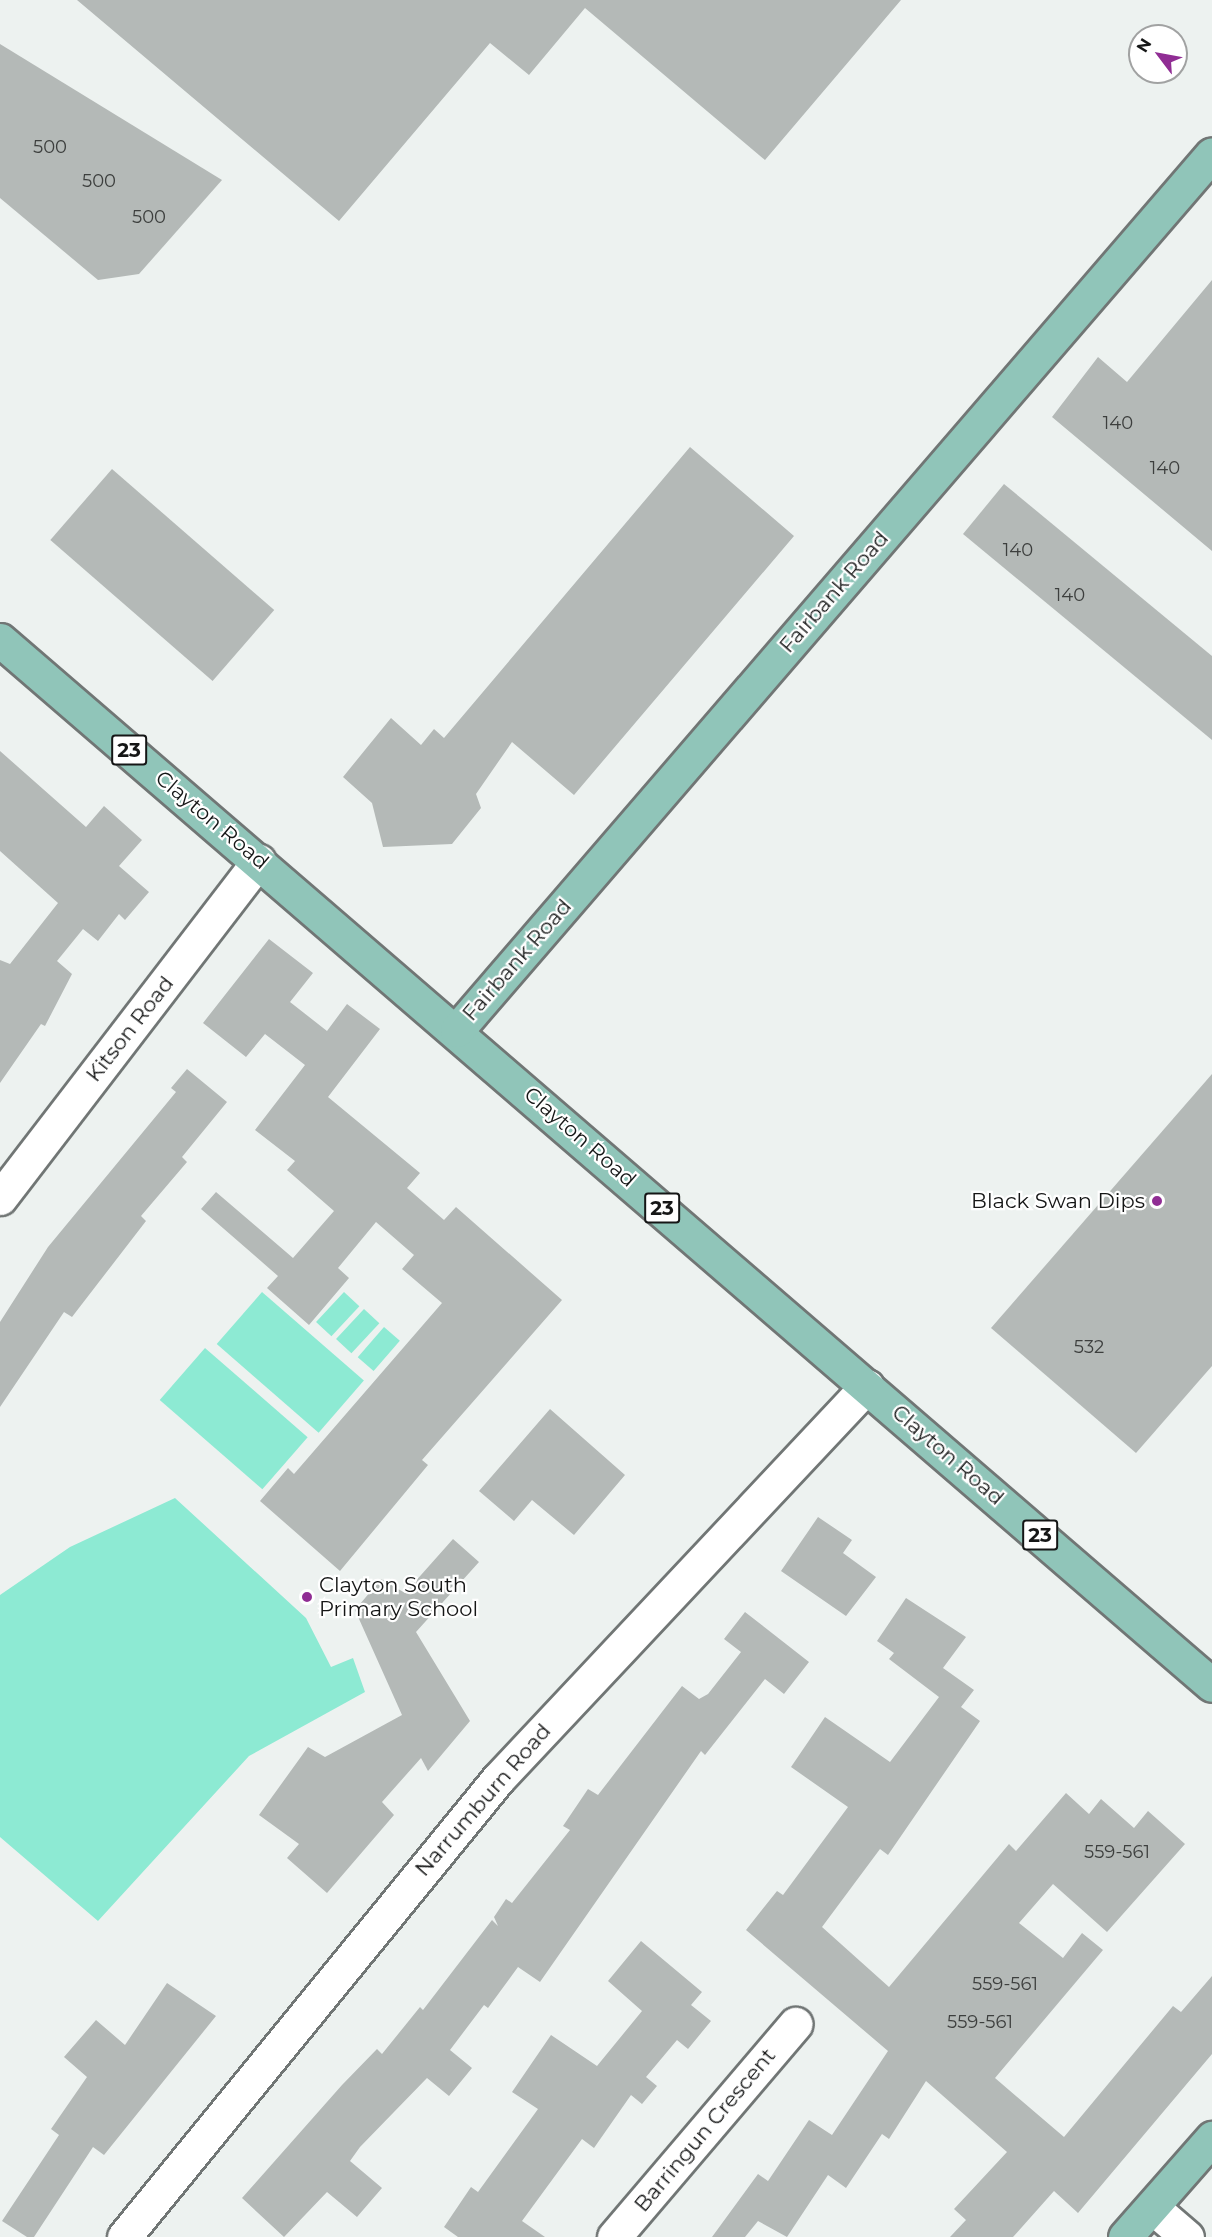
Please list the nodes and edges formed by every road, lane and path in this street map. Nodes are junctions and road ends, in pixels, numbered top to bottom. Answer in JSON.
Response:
{"nodes":[{"id":1,"x":1212,"y":154,"type":"edge"},
{"id":2,"x":0,"y":640,"type":"edge"},
{"id":3,"x":259,"y":861,"type":"junction"},
{"id":4,"x":457,"y":1030,"type":"junction"},
{"id":5,"x":0,"y":1197,"type":"edge"},
{"id":6,"x":867,"y":1386,"type":"junction"},
{"id":7,"x":1212,"y":1685,"type":"edge"},
{"id":8,"x":795,"y":2024,"type":"dead end"},
{"id":9,"x":1212,"y":2138,"type":"edge"},
{"id":10,"x":1152,"y":2207,"type":"junction"},
{"id":11,"x":124,"y":2237,"type":"edge"},
{"id":12,"x":614,"y":2237,"type":"edge"},
{"id":13,"x":1125,"y":2237,"type":"edge"},
{"id":14,"x":1187,"y":2237,"type":"edge"}],
"edges":[{"from":1,"to":4,"type":"main road","name":"Fairbank Road"},
{"from":2,"to":3,"type":"main road","name":"Clayton Road","number":"23"},
{"from":3,"to":4,"type":"main road","name":"Clayton Road","number":"23"},
{"from":3,"to":5,"type":"street","name":"Kitson Road"},
{"from":4,"to":6,"type":"main road","name":"Clayton Road","number":"23"},
{"from":6,"to":7,"type":"main road","name":"Clayton Road","number":"23"},
{"from":6,"to":11,"type":"street","name":"Narrumburn Road"},
{"from":8,"to":12,"type":"street","name":"Barringun Crescent"},
{"from":9,"to":10,"type":"main road"},
{"from":10,"to":13,"type":"main road"},
{"from":10,"to":14,"type":"street"}]}
